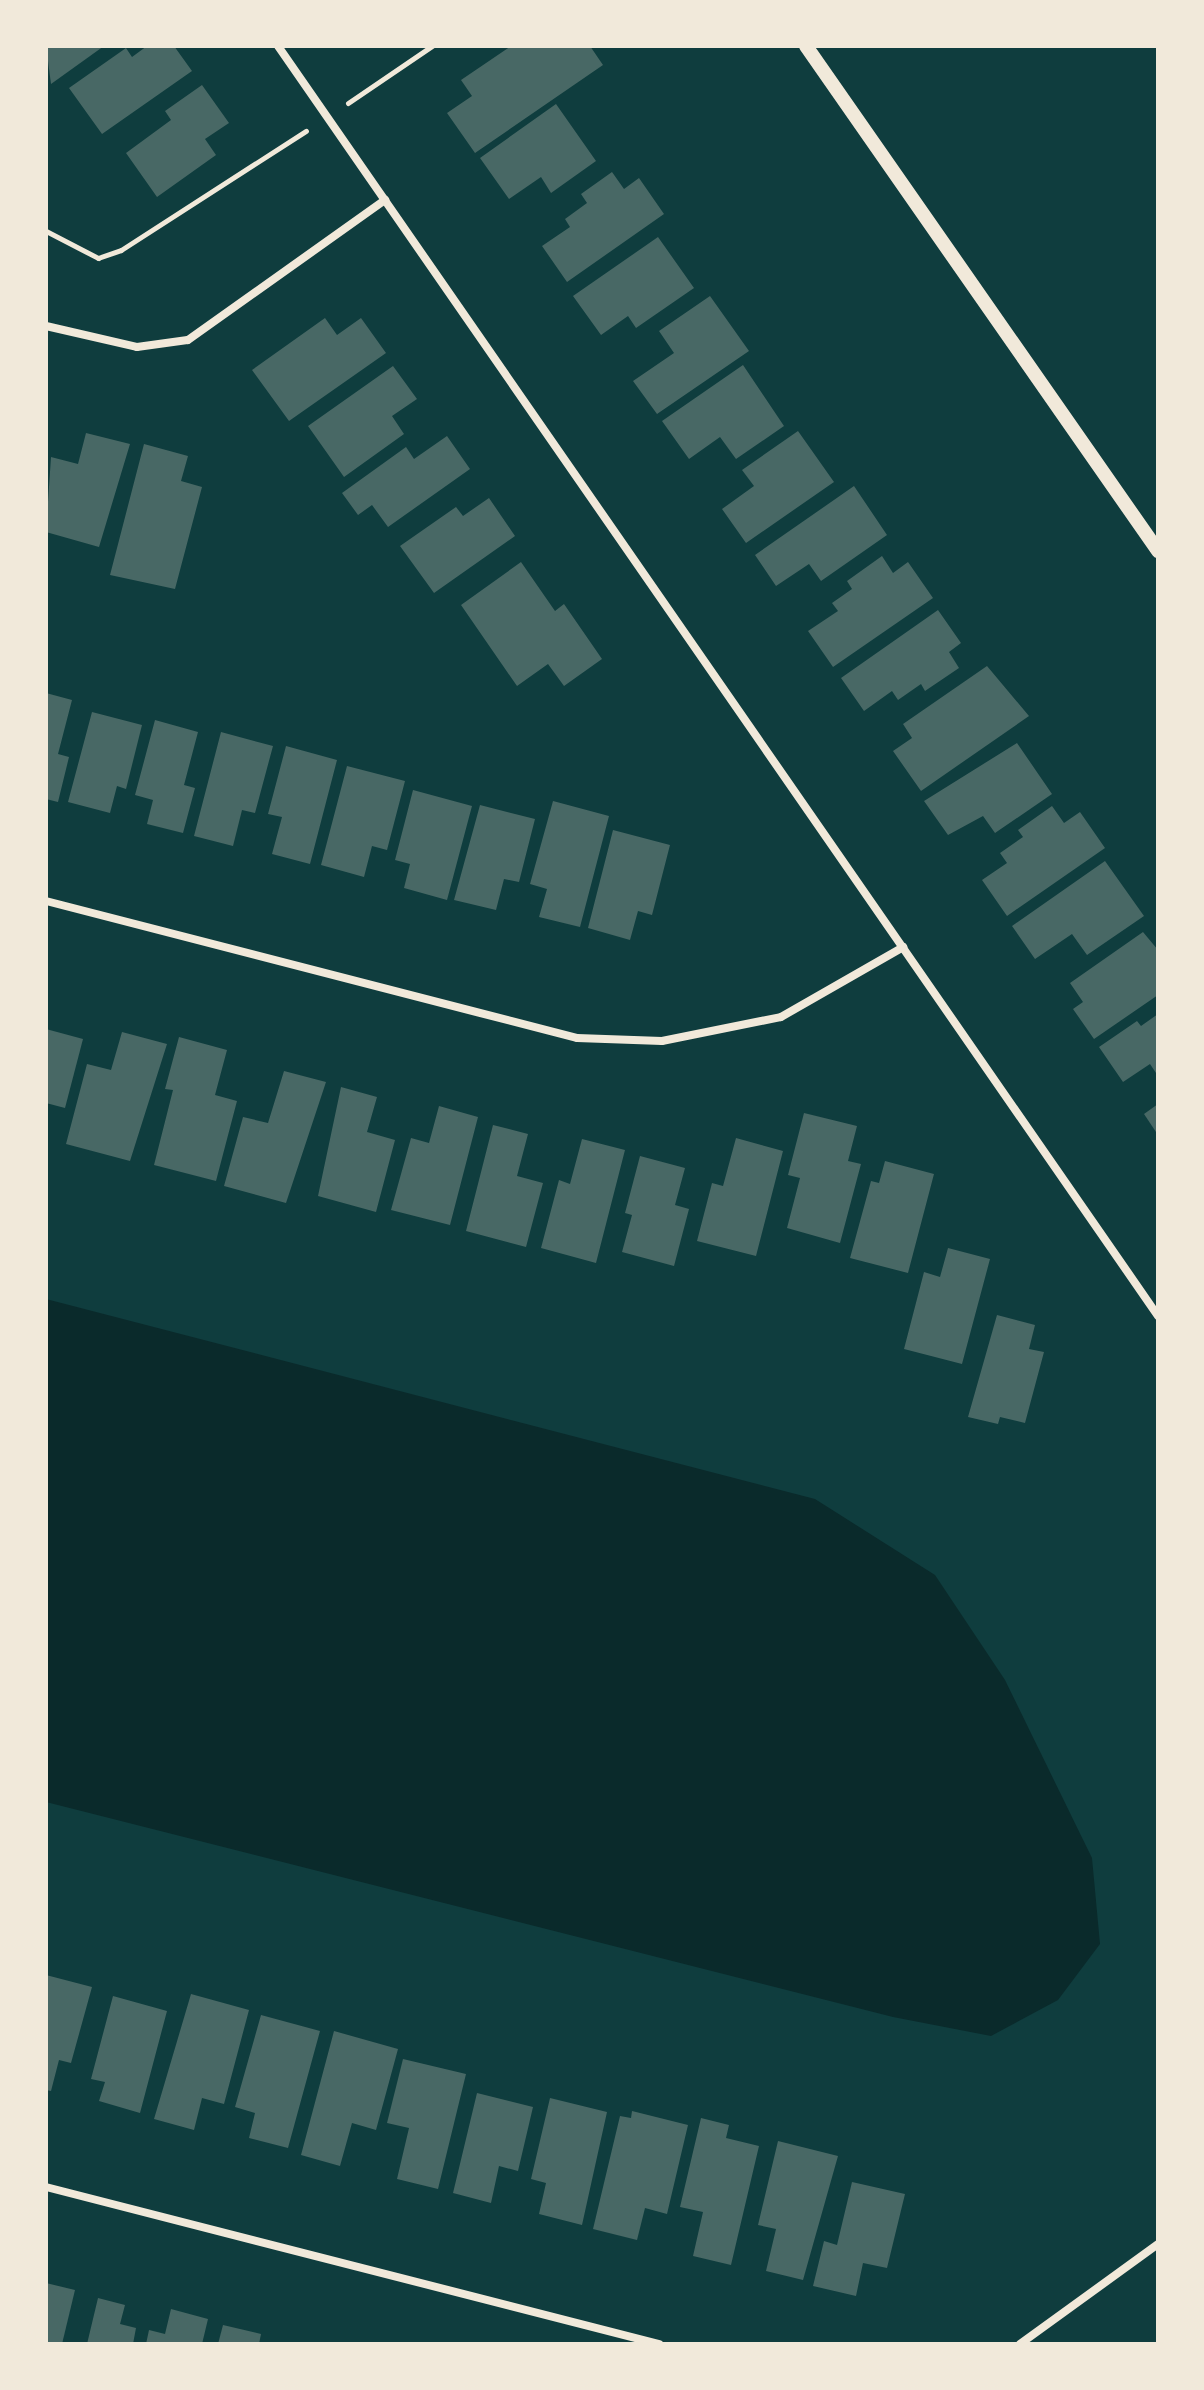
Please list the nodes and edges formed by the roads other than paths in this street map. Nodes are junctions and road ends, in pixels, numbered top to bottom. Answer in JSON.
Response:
{"nodes":[{"id":1,"x":278,"y":46,"type":"edge"},
{"id":2,"x":806,"y":46,"type":"edge"},
{"id":3,"x":385,"y":200,"type":"junction"},
{"id":4,"x":46,"y":326,"type":"edge"},
{"id":5,"x":1158,"y":551,"type":"edge"},
{"id":6,"x":46,"y":901,"type":"edge"},
{"id":7,"x":903,"y":947,"type":"junction"},
{"id":8,"x":1158,"y":1316,"type":"edge"},
{"id":9,"x":46,"y":2187,"type":"edge"},
{"id":10,"x":1158,"y":2244,"type":"edge"},
{"id":11,"x":659,"y":2344,"type":"edge"},
{"id":12,"x":1020,"y":2344,"type":"edge"}],
"edges":[{"from":1,"to":3,"type":"street"},
{"from":2,"to":5,"type":"street"},
{"from":3,"to":4,"type":"street"},
{"from":3,"to":7,"type":"street"},
{"from":6,"to":7,"type":"street"},
{"from":7,"to":8,"type":"street"},
{"from":9,"to":11,"type":"street"},
{"from":10,"to":12,"type":"street"}]}
